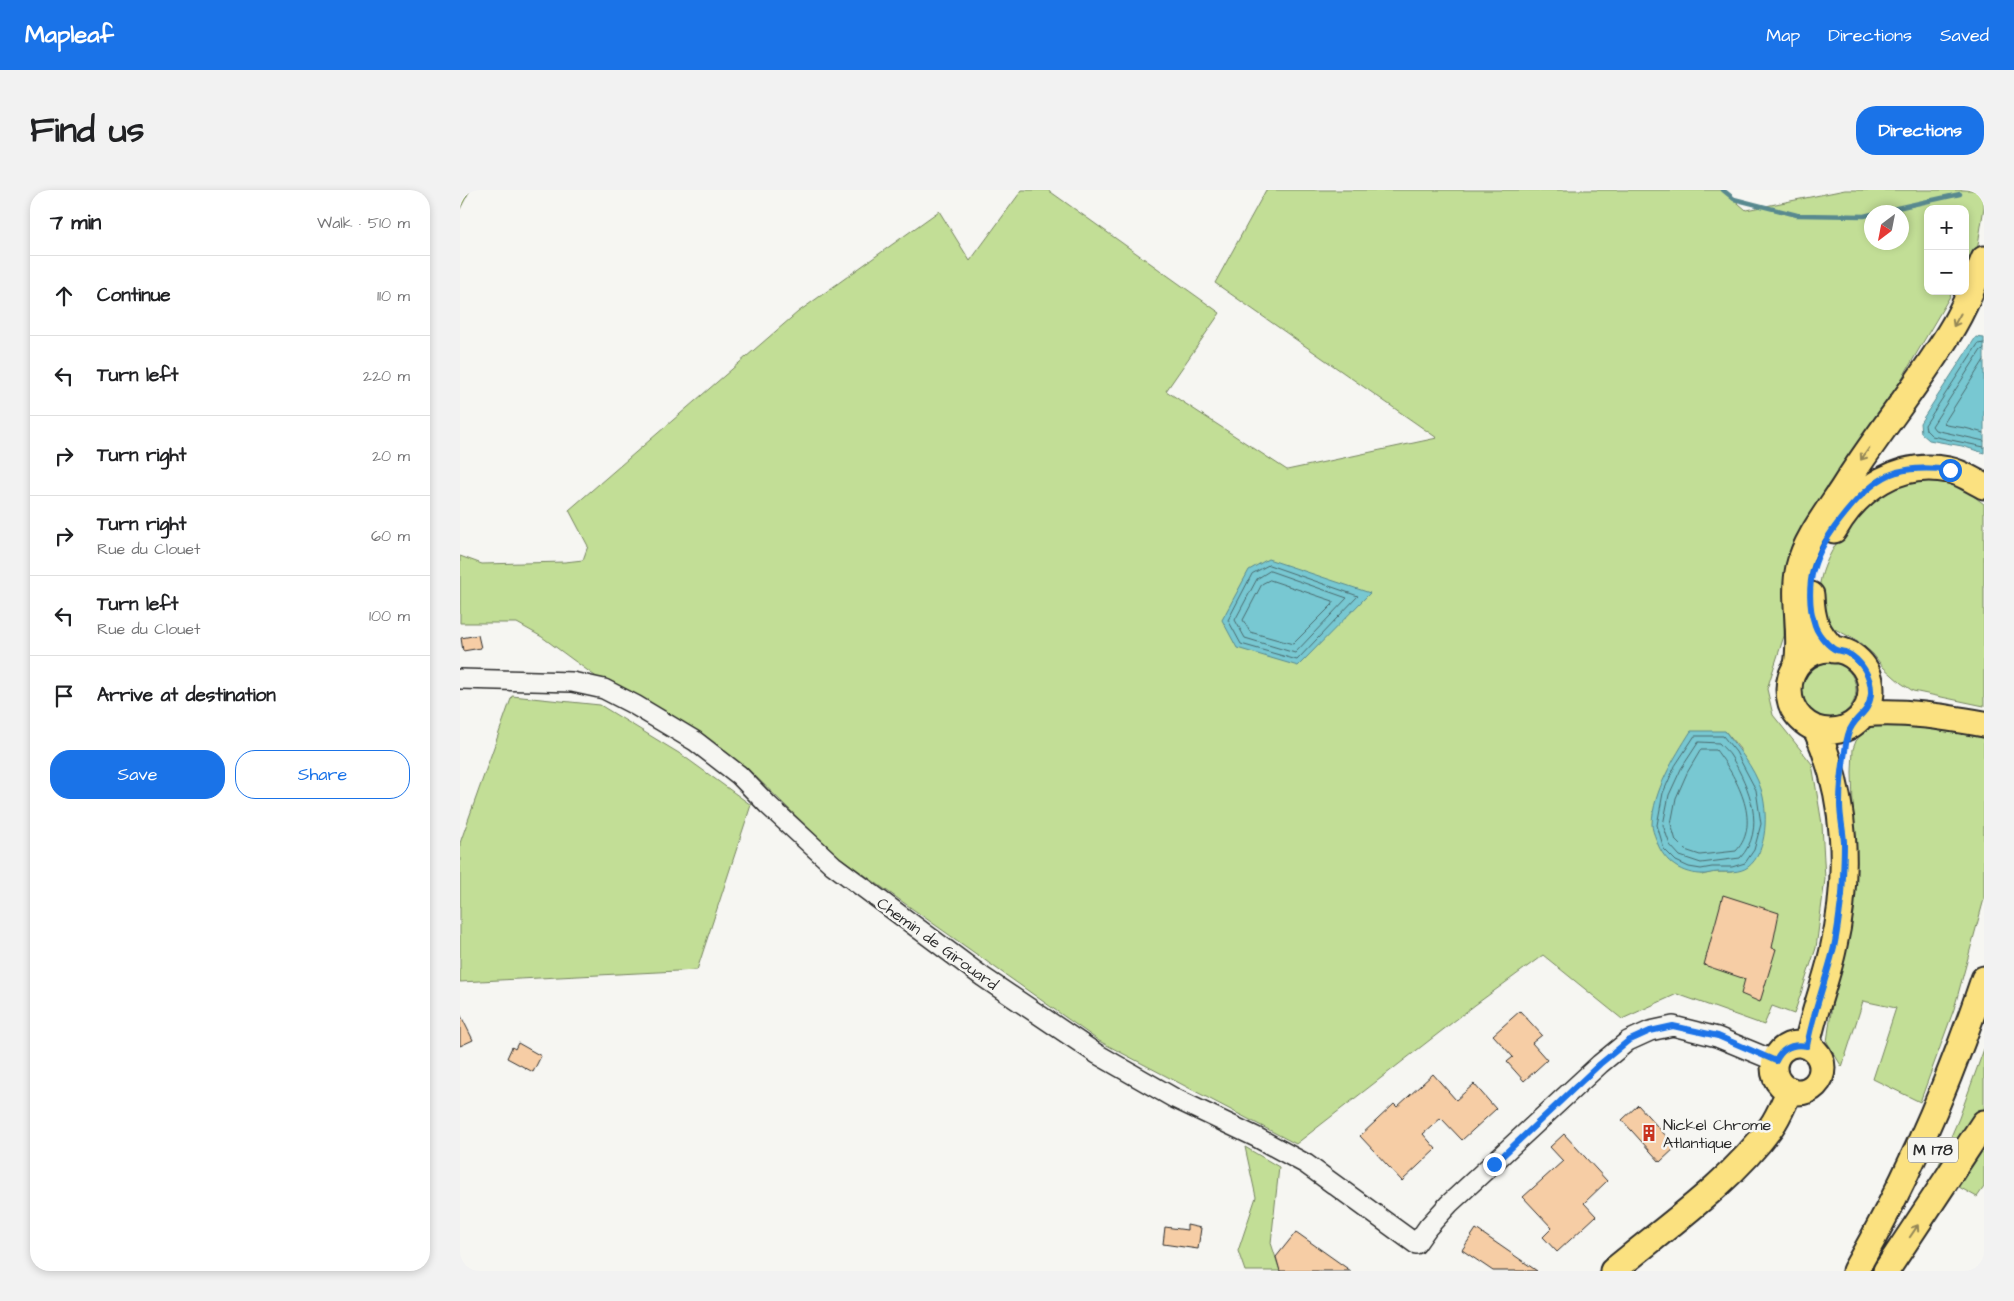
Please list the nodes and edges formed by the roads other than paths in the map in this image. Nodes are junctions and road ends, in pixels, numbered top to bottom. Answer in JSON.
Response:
{"nodes":[{"id":1,"x":1984,"y":259,"type":"edge"},
{"id":2,"x":1984,"y":486,"type":"edge"},
{"id":3,"x":1834,"y":650,"type":"junction"},
{"id":4,"x":1798,"y":665,"type":"junction"},
{"id":5,"x":460,"y":679,"type":"edge"},
{"id":6,"x":1871,"y":685,"type":"junction"},
{"id":7,"x":1946,"y":718,"type":"junction"},
{"id":8,"x":1858,"y":719,"type":"junction"},
{"id":9,"x":1984,"y":724,"type":"edge"},
{"id":10,"x":1816,"y":729,"type":"junction"},
{"id":11,"x":1840,"y":806,"type":"junction"},
{"id":12,"x":1984,"y":979,"type":"edge"},
{"id":13,"x":1984,"y":1024,"type":"edge"},
{"id":14,"x":1807,"y":1046,"type":"junction"},
{"id":15,"x":1776,"y":1061,"type":"junction"},
{"id":16,"x":1790,"y":1090,"type":"junction"},
{"id":17,"x":1984,"y":1123,"type":"edge"},
{"id":18,"x":1613,"y":1271,"type":"edge"},
{"id":19,"x":1855,"y":1271,"type":"edge"},
{"id":20,"x":1870,"y":1271,"type":"edge"},
{"id":21,"x":1886,"y":1271,"type":"edge"}],
"edges":[{"from":1,"to":4,"type":"main road","one_way":true},
{"from":2,"to":3,"type":"main road"},
{"from":3,"to":4,"type":"main road"},
{"from":3,"to":6,"type":"main road"},
{"from":4,"to":10,"type":"main road"},
{"from":5,"to":15,"type":"street","name":"Chemin de Girouard"},
{"from":6,"to":7,"type":"main road"},
{"from":6,"to":8,"type":"main road"},
{"from":7,"to":8,"type":"main road"},
{"from":7,"to":9,"type":"main road"},
{"from":8,"to":10,"type":"main road"},
{"from":8,"to":11,"type":"main road"},
{"from":10,"to":11,"type":"main road"},
{"from":11,"to":14,"type":"main road"},
{"from":12,"to":19,"type":"main road","number":"M 178"},
{"from":13,"to":20,"type":"main road","number":"M 178"},
{"from":14,"to":15,"type":"main road"},
{"from":14,"to":16,"type":"main road"},
{"from":15,"to":16,"type":"main road"},
{"from":16,"to":18,"type":"main road"},
{"from":21,"to":17,"type":"main road","one_way":true}]}
